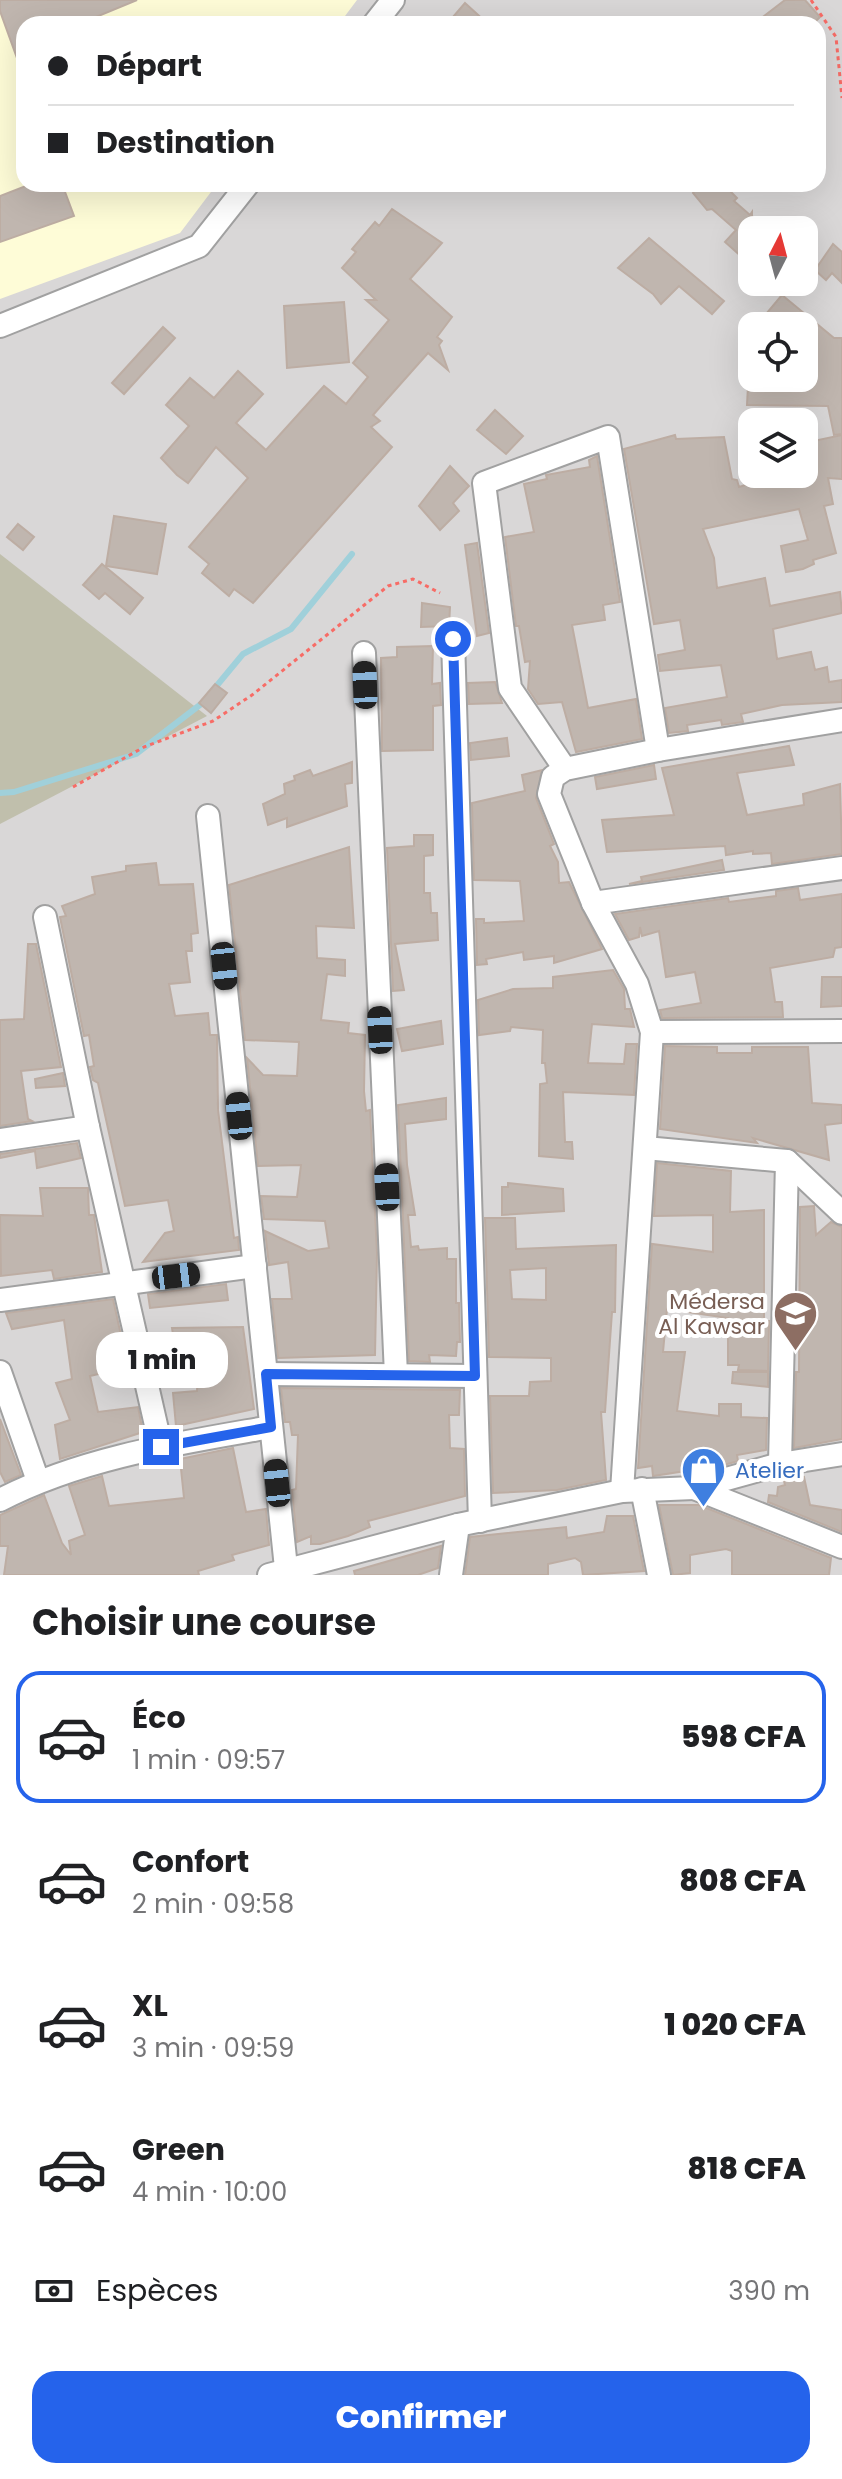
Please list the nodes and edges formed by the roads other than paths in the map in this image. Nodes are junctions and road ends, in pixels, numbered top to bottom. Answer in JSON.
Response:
{"nodes":[{"id":1,"x":393,"y":0,"type":"edge"},
{"id":2,"x":380,"y":16,"type":"edge"},
{"id":3,"x":242,"y":192,"type":"edge"},
{"id":4,"x":0,"y":326,"type":"edge"},
{"id":5,"x":453,"y":639,"type":"dead end"},
{"id":6,"x":364,"y":653,"type":"dead end"},
{"id":7,"x":842,"y":720,"type":"edge"},
{"id":8,"x":658,"y":750,"type":"junction"},
{"id":9,"x":565,"y":769,"type":"junction"},
{"id":10,"x":208,"y":816,"type":"dead end"},
{"id":11,"x":842,"y":868,"type":"edge"},
{"id":12,"x":593,"y":903,"type":"junction"},
{"id":13,"x":45,"y":917,"type":"dead end"},
{"id":14,"x":842,"y":1031,"type":"edge"},
{"id":15,"x":652,"y":1032,"type":"junction"},
{"id":16,"x":88,"y":1127,"type":"junction"},
{"id":17,"x":0,"y":1140,"type":"edge"},
{"id":18,"x":645,"y":1148,"type":"junction"},
{"id":19,"x":787,"y":1161,"type":"junction"},
{"id":20,"x":842,"y":1213,"type":"edge"},
{"id":21,"x":255,"y":1266,"type":"junction"},
{"id":22,"x":124,"y":1282,"type":"junction"},
{"id":23,"x":0,"y":1300,"type":"edge"},
{"id":24,"x":0,"y":1372,"type":"edge"},
{"id":25,"x":266,"y":1374,"type":"junction"},
{"id":26,"x":396,"y":1375,"type":"junction"},
{"id":27,"x":475,"y":1376,"type":"junction"},
{"id":28,"x":271,"y":1427,"type":"junction"},
{"id":29,"x":161,"y":1447,"type":"junction"},
{"id":30,"x":842,"y":1454,"type":"edge"},
{"id":31,"x":780,"y":1464,"type":"junction"},
{"id":32,"x":38,"y":1481,"type":"junction"},
{"id":33,"x":694,"y":1488,"type":"junction"},
{"id":34,"x":632,"y":1490,"type":"junction"},
{"id":35,"x":0,"y":1500,"type":"edge"},
{"id":36,"x":469,"y":1523,"type":"junction"},
{"id":37,"x":842,"y":1547,"type":"edge"},
{"id":38,"x":277,"y":1572,"type":"edge"},
{"id":39,"x":451,"y":1575,"type":"edge"},
{"id":40,"x":659,"y":1575,"type":"edge"}],
"edges":[{"from":1,"to":2,"type":"street"},
{"from":3,"to":4,"type":"street"},
{"from":5,"to":27,"type":"street"},
{"from":6,"to":26,"type":"street"},
{"from":7,"to":8,"type":"street"},
{"from":8,"to":9,"type":"street"},
{"from":8,"to":9,"type":"street"},
{"from":9,"to":12,"type":"street"},
{"from":10,"to":21,"type":"street"},
{"from":11,"to":12,"type":"street"},
{"from":12,"to":15,"type":"street"},
{"from":13,"to":16,"type":"street"},
{"from":14,"to":15,"type":"street"},
{"from":15,"to":18,"type":"street"},
{"from":16,"to":17,"type":"street"},
{"from":16,"to":22,"type":"street"},
{"from":18,"to":19,"type":"street"},
{"from":18,"to":34,"type":"street"},
{"from":19,"to":20,"type":"street"},
{"from":19,"to":31,"type":"street"},
{"from":21,"to":22,"type":"street"},
{"from":21,"to":25,"type":"street"},
{"from":22,"to":23,"type":"street"},
{"from":22,"to":29,"type":"street"},
{"from":24,"to":32,"type":"street"},
{"from":25,"to":26,"type":"street"},
{"from":25,"to":28,"type":"street"},
{"from":26,"to":27,"type":"street"},
{"from":27,"to":36,"type":"street"},
{"from":28,"to":29,"type":"street"},
{"from":28,"to":38,"type":"street"},
{"from":29,"to":32,"type":"street"},
{"from":30,"to":31,"type":"street"},
{"from":31,"to":33,"type":"street"},
{"from":32,"to":35,"type":"street"},
{"from":33,"to":34,"type":"street"},
{"from":33,"to":37,"type":"street"},
{"from":34,"to":36,"type":"street"},
{"from":34,"to":40,"type":"street"},
{"from":36,"to":38,"type":"street"},
{"from":36,"to":39,"type":"street"}]}
